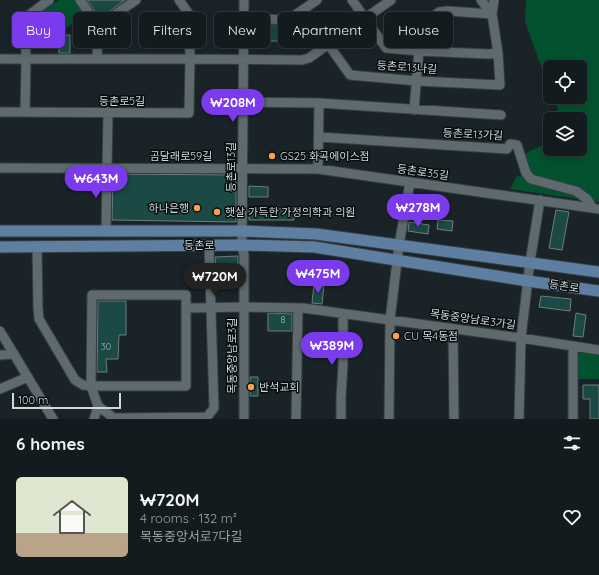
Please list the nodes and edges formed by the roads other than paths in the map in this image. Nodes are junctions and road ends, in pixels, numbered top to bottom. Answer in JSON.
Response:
{"nodes":[{"id":1,"x":49,"y":0,"type":"edge"},
{"id":2,"x":80,"y":0,"type":"edge"},
{"id":3,"x":136,"y":0,"type":"edge"},
{"id":4,"x":179,"y":0,"type":"edge"},
{"id":5,"x":244,"y":0,"type":"edge"},
{"id":6,"x":317,"y":0,"type":"edge"},
{"id":7,"x":352,"y":0,"type":"edge"},
{"id":8,"x":391,"y":0,"type":"edge"},
{"id":9,"x":481,"y":0,"type":"edge"},
{"id":10,"x":494,"y":0,"type":"edge"},
{"id":11,"x":88,"y":12,"type":"edge"},
{"id":12,"x":118,"y":12,"type":"edge"},
{"id":13,"x":244,"y":12,"type":"edge"},
{"id":14,"x":361,"y":12,"type":"edge"},
{"id":15,"x":374,"y":12,"type":"edge"},
{"id":16,"x":492,"y":14,"type":"junction"},
{"id":17,"x":270,"y":19,"type":"edge"},
{"id":18,"x":376,"y":34,"type":"edge"},
{"id":19,"x":97,"y":48,"type":"edge"},
{"id":20,"x":244,"y":48,"type":"edge"},
{"id":21,"x":323,"y":48,"type":"edge"},
{"id":22,"x":331,"y":48,"type":"edge"},
{"id":23,"x":419,"y":51,"type":"junction"},
{"id":24,"x":498,"y":53,"type":"junction"},
{"id":25,"x":0,"y":59,"type":"edge"},
{"id":26,"x":97,"y":59,"type":"junction"},
{"id":27,"x":190,"y":59,"type":"junction"},
{"id":28,"x":26,"y":60,"type":"junction"},
{"id":29,"x":244,"y":60,"type":"junction"},
{"id":30,"x":417,"y":81,"type":"junction"},
{"id":31,"x":243,"y":102,"type":"junction"},
{"id":32,"x":319,"y":103,"type":"junction"},
{"id":33,"x":414,"y":110,"type":"junction"},
{"id":34,"x":0,"y":112,"type":"edge"},
{"id":35,"x":25,"y":112,"type":"junction"},
{"id":36,"x":108,"y":112,"type":"junction"},
{"id":37,"x":501,"y":115,"type":"dead end"},
{"id":38,"x":319,"y":137,"type":"junction"},
{"id":39,"x":0,"y":168,"type":"edge"},
{"id":40,"x":107,"y":168,"type":"junction"},
{"id":41,"x":243,"y":168,"type":"junction"},
{"id":42,"x":318,"y":169,"type":"junction"},
{"id":43,"x":410,"y":182,"type":"junction"},
{"id":44,"x":540,"y":200,"type":"junction"},
{"id":45,"x":596,"y":208,"type":"edge"},
{"id":46,"x":0,"y":231,"type":"edge"},
{"id":47,"x":106,"y":231,"type":"junction"},
{"id":48,"x":242,"y":231,"type":"junction"},
{"id":49,"x":209,"y":245,"type":"junction"},
{"id":50,"x":242,"y":245,"type":"junction"},
{"id":51,"x":399,"y":245,"type":"junction"},
{"id":52,"x":37,"y":246,"type":"junction"},
{"id":53,"x":0,"y":247,"type":"edge"},
{"id":54,"x":397,"y":260,"type":"junction"},
{"id":55,"x":530,"y":262,"type":"junction"},
{"id":56,"x":599,"y":272,"type":"edge"},
{"id":57,"x":528,"y":281,"type":"junction"},
{"id":58,"x":599,"y":291,"type":"edge"},
{"id":59,"x":244,"y":307,"type":"junction"},
{"id":60,"x":186,"y":308,"type":"junction"},
{"id":61,"x":210,"y":308,"type":"junction"},
{"id":62,"x":298,"y":308,"type":"junction"},
{"id":63,"x":343,"y":314,"type":"junction"},
{"id":64,"x":390,"y":320,"type":"junction"},
{"id":65,"x":453,"y":329,"type":"junction"},
{"id":66,"x":0,"y":331,"type":"edge"},
{"id":67,"x":521,"y":338,"type":"junction"},
{"id":68,"x":574,"y":346,"type":"junction"},
{"id":69,"x":599,"y":350,"type":"edge"},
{"id":70,"x":14,"y":354,"type":"junction"},
{"id":71,"x":0,"y":355,"type":"edge"},
{"id":72,"x":28,"y":377,"type":"junction"},
{"id":73,"x":91,"y":386,"type":"junction"},
{"id":74,"x":0,"y":389,"type":"edge"},
{"id":75,"x":98,"y":406,"type":"junction"},
{"id":76,"x":54,"y":419,"type":"edge"},
{"id":77,"x":94,"y":419,"type":"edge"},
{"id":78,"x":244,"y":419,"type":"edge"},
{"id":79,"x":296,"y":419,"type":"edge"},
{"id":80,"x":342,"y":419,"type":"edge"},
{"id":81,"x":389,"y":419,"type":"edge"},
{"id":82,"x":454,"y":419,"type":"edge"},
{"id":83,"x":519,"y":419,"type":"edge"},
{"id":84,"x":574,"y":419,"type":"edge"}],
"edges":[{"from":1,"to":28,"type":"street"},
{"from":2,"to":11,"type":"street"},
{"from":3,"to":12,"type":"street"},
{"from":4,"to":27,"type":"street"},
{"from":5,"to":13,"type":"street","name":"등촌로13길"},
{"from":6,"to":17,"type":"street"},
{"from":7,"to":14,"type":"street","name":"등촌로13나길"},
{"from":8,"to":15,"type":"street"},
{"from":9,"to":16,"type":"street"},
{"from":10,"to":16,"type":"street"},
{"from":16,"to":23,"type":"street"},
{"from":16,"to":24,"type":"street"},
{"from":18,"to":23,"type":"street","name":"등촌로13나길"},
{"from":19,"to":26,"type":"street"},
{"from":20,"to":29,"type":"street","name":"등촌로13길"},
{"from":21,"to":29,"type":"street"},
{"from":22,"to":30,"type":"street","name":"등촌로13나길"},
{"from":23,"to":24,"type":"street","name":"등촌로13나길"},
{"from":23,"to":30,"type":"street"},
{"from":24,"to":30,"type":"street","name":"등촌로13나길"},
{"from":25,"to":28,"type":"street"},
{"from":26,"to":27,"type":"street"},
{"from":26,"to":28,"type":"street"},
{"from":27,"to":29,"type":"street"},
{"from":27,"to":36,"type":"street","name":"등촌로5길"},
{"from":28,"to":35,"type":"street"},
{"from":29,"to":31,"type":"street","name":"등촌로13길"},
{"from":30,"to":33,"type":"street"},
{"from":31,"to":32,"type":"street","name":"등촌로13가길"},
{"from":31,"to":41,"type":"street","name":"등촌로13길"},
{"from":32,"to":33,"type":"street","name":"등촌로13가길"},
{"from":32,"to":38,"type":"street"},
{"from":33,"to":37,"type":"street","name":"등촌로13가길"},
{"from":34,"to":35,"type":"street","name":"등촌로5길"},
{"from":35,"to":36,"type":"street","name":"등촌로5길"},
{"from":36,"to":40,"type":"street"},
{"from":38,"to":42,"type":"street"},
{"from":38,"to":45,"type":"street","name":"등촌로13가길"},
{"from":39,"to":40,"type":"street","name":"곰달래로59길"},
{"from":40,"to":41,"type":"street","name":"곰달래로59길"},
{"from":40,"to":47,"type":"street"},
{"from":41,"to":42,"type":"street","name":"등촌로35길"},
{"from":41,"to":48,"type":"street","name":"등촌로13길"},
{"from":42,"to":43,"type":"street","name":"등촌로35길"},
{"from":43,"to":44,"type":"street","name":"등촌로35길"},
{"from":43,"to":51,"type":"street"},
{"from":44,"to":45,"type":"street","name":"등촌로35길"},
{"from":44,"to":55,"type":"street"},
{"from":46,"to":47,"type":"main road","name":"등촌로"},
{"from":47,"to":48,"type":"main road","name":"등촌로"},
{"from":48,"to":50,"type":"street","name":"등촌로13길"},
{"from":48,"to":51,"type":"main road","name":"등촌로"},
{"from":49,"to":50,"type":"main road","name":"등촌로"},
{"from":49,"to":52,"type":"main road","name":"등촌로"},
{"from":49,"to":61,"type":"street"},
{"from":50,"to":54,"type":"main road","name":"등촌로"},
{"from":50,"to":59,"type":"street","name":"목동중앙남로3길"},
{"from":51,"to":54,"type":"street"},
{"from":51,"to":55,"type":"main road","name":"등촌로"},
{"from":52,"to":53,"type":"main road","name":"등촌로"},
{"from":52,"to":73,"type":"street"},
{"from":54,"to":57,"type":"main road","name":"등촌로"},
{"from":54,"to":64,"type":"street"},
{"from":55,"to":56,"type":"main road","name":"등촌로"},
{"from":55,"to":57,"type":"street"},
{"from":57,"to":58,"type":"main road","name":"등촌로"},
{"from":57,"to":67,"type":"street"},
{"from":59,"to":61,"type":"street","name":"목동중앙남로3가길"},
{"from":59,"to":62,"type":"street","name":"목동중앙남로3가길"},
{"from":59,"to":78,"type":"street","name":"목동중앙남로3길"},
{"from":60,"to":61,"type":"street","name":"목동중앙남로3가길"},
{"from":60,"to":73,"type":"street"},
{"from":60,"to":73,"type":"street"},
{"from":61,"to":75,"type":"street"},
{"from":62,"to":63,"type":"street","name":"목동중앙남로3가길"},
{"from":62,"to":79,"type":"street"},
{"from":63,"to":64,"type":"street","name":"목동중앙남로3가길"},
{"from":63,"to":80,"type":"street"},
{"from":64,"to":65,"type":"street","name":"목동중앙남로3가길"},
{"from":64,"to":81,"type":"street"},
{"from":65,"to":67,"type":"street","name":"목동중앙남로3가길"},
{"from":65,"to":82,"type":"street"},
{"from":66,"to":70,"type":"street"},
{"from":67,"to":68,"type":"street","name":"목동중앙남로3가길"},
{"from":67,"to":83,"type":"street"},
{"from":68,"to":69,"type":"street","name":"목동중앙남로3가길"},
{"from":68,"to":84,"type":"street"},
{"from":70,"to":71,"type":"street"},
{"from":70,"to":72,"type":"street"},
{"from":72,"to":74,"type":"street"},
{"from":72,"to":76,"type":"street"},
{"from":73,"to":75,"type":"street"},
{"from":75,"to":77,"type":"street"}]}
